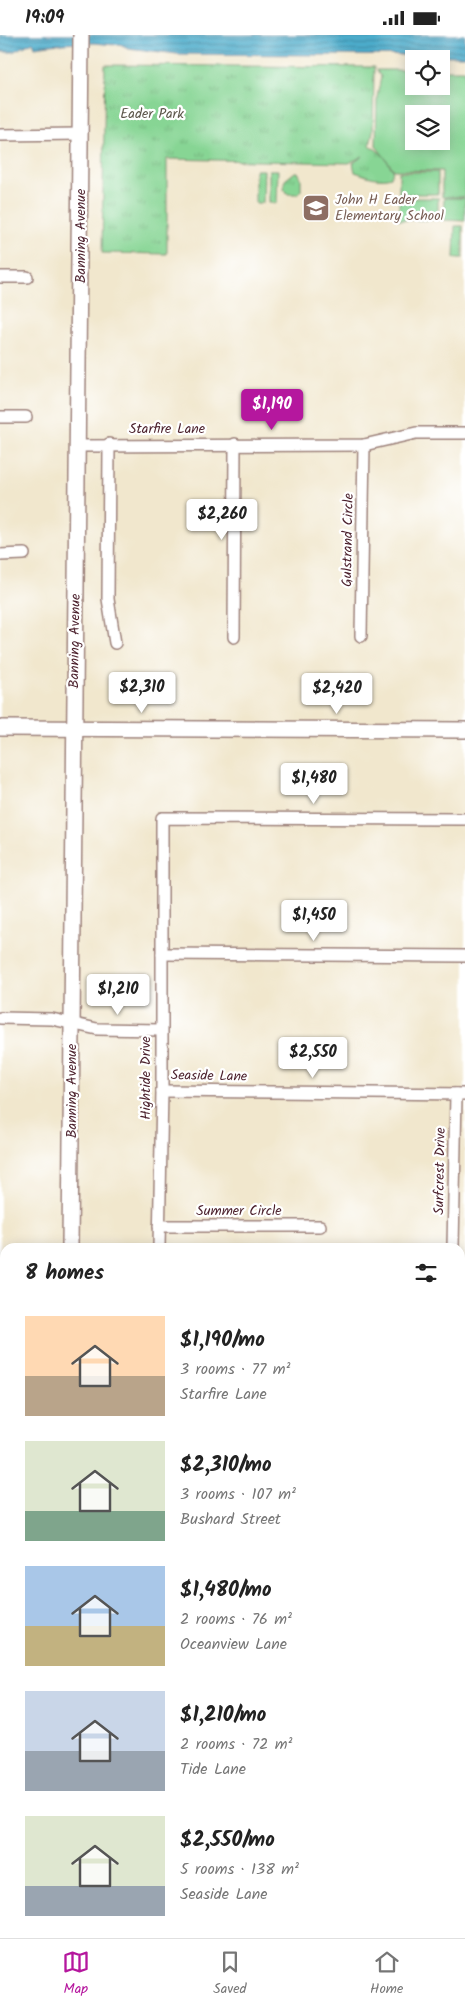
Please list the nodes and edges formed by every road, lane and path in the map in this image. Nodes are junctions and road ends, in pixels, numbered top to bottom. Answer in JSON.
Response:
{"nodes":[{"id":1,"x":82,"y":35,"type":"edge"},
{"id":2,"x":81,"y":134,"type":"junction"},
{"id":3,"x":0,"y":135,"type":"edge"},
{"id":4,"x":0,"y":277,"type":"edge"},
{"id":5,"x":27,"y":277,"type":"dead end"},
{"id":6,"x":0,"y":417,"type":"edge"},
{"id":7,"x":26,"y":417,"type":"dead end"},
{"id":8,"x":465,"y":433,"type":"edge"},
{"id":9,"x":109,"y":444,"type":"junction"},
{"id":10,"x":235,"y":444,"type":"junction"},
{"id":11,"x":364,"y":445,"type":"junction"},
{"id":12,"x":78,"y":446,"type":"junction"},
{"id":13,"x":0,"y":555,"type":"edge"},
{"id":14,"x":24,"y":555,"type":"dead end"},
{"id":15,"x":361,"y":636,"type":"dead end"},
{"id":16,"x":234,"y":637,"type":"dead end"},
{"id":17,"x":115,"y":643,"type":"dead end"},
{"id":18,"x":0,"y":729,"type":"edge"},
{"id":19,"x":75,"y":729,"type":"junction"},
{"id":20,"x":465,"y":730,"type":"edge"},
{"id":21,"x":465,"y":819,"type":"edge"},
{"id":22,"x":162,"y":954,"type":"junction"},
{"id":23,"x":465,"y":956,"type":"edge"},
{"id":24,"x":0,"y":1018,"type":"edge"},
{"id":25,"x":72,"y":1024,"type":"junction"},
{"id":26,"x":162,"y":1030,"type":"junction"},
{"id":27,"x":162,"y":1091,"type":"junction"},
{"id":28,"x":460,"y":1094,"type":"edge"},
{"id":29,"x":159,"y":1226,"type":"junction"},
{"id":30,"x":320,"y":1226,"type":"dead end"},
{"id":31,"x":459,"y":1229,"type":"edge"},
{"id":32,"x":70,"y":1243,"type":"edge"},
{"id":33,"x":159,"y":1243,"type":"edge"},
{"id":34,"x":454,"y":1243,"type":"edge"}],
"edges":[{"from":1,"to":2,"type":"street","name":"Banning Avenue"},
{"from":2,"to":3,"type":"street"},
{"from":2,"to":12,"type":"street","name":"Banning Avenue"},
{"from":4,"to":5,"type":"street"},
{"from":6,"to":7,"type":"street"},
{"from":8,"to":11,"type":"street","name":"Starfire Lane"},
{"from":9,"to":10,"type":"street","name":"Starfire Lane"},
{"from":9,"to":12,"type":"street","name":"Starfire Lane"},
{"from":9,"to":17,"type":"street"},
{"from":10,"to":11,"type":"street","name":"Starfire Lane"},
{"from":10,"to":16,"type":"street"},
{"from":11,"to":15,"type":"street","name":"Gulstrand Circle"},
{"from":12,"to":19,"type":"street","name":"Banning Avenue"},
{"from":13,"to":14,"type":"street"},
{"from":18,"to":19,"type":"street"},
{"from":19,"to":20,"type":"street"},
{"from":19,"to":25,"type":"street","name":"Banning Avenue"},
{"from":21,"to":22,"type":"street","name":"Hightide Drive"},
{"from":22,"to":23,"type":"street"},
{"from":22,"to":26,"type":"street","name":"Hightide Drive"},
{"from":24,"to":25,"type":"street"},
{"from":25,"to":26,"type":"street"},
{"from":25,"to":32,"type":"street","name":"Banning Avenue"},
{"from":26,"to":27,"type":"street","name":"Hightide Drive"},
{"from":27,"to":28,"type":"street","name":"Seaside Lane"},
{"from":27,"to":29,"type":"street","name":"Hightide Drive"},
{"from":28,"to":31,"type":"street","name":"Surfcrest Drive"},
{"from":29,"to":30,"type":"street","name":"Summer Circle"},
{"from":29,"to":33,"type":"street","name":"Hightide Drive"},
{"from":31,"to":34,"type":"street","name":"Surfcrest Drive"}]}
